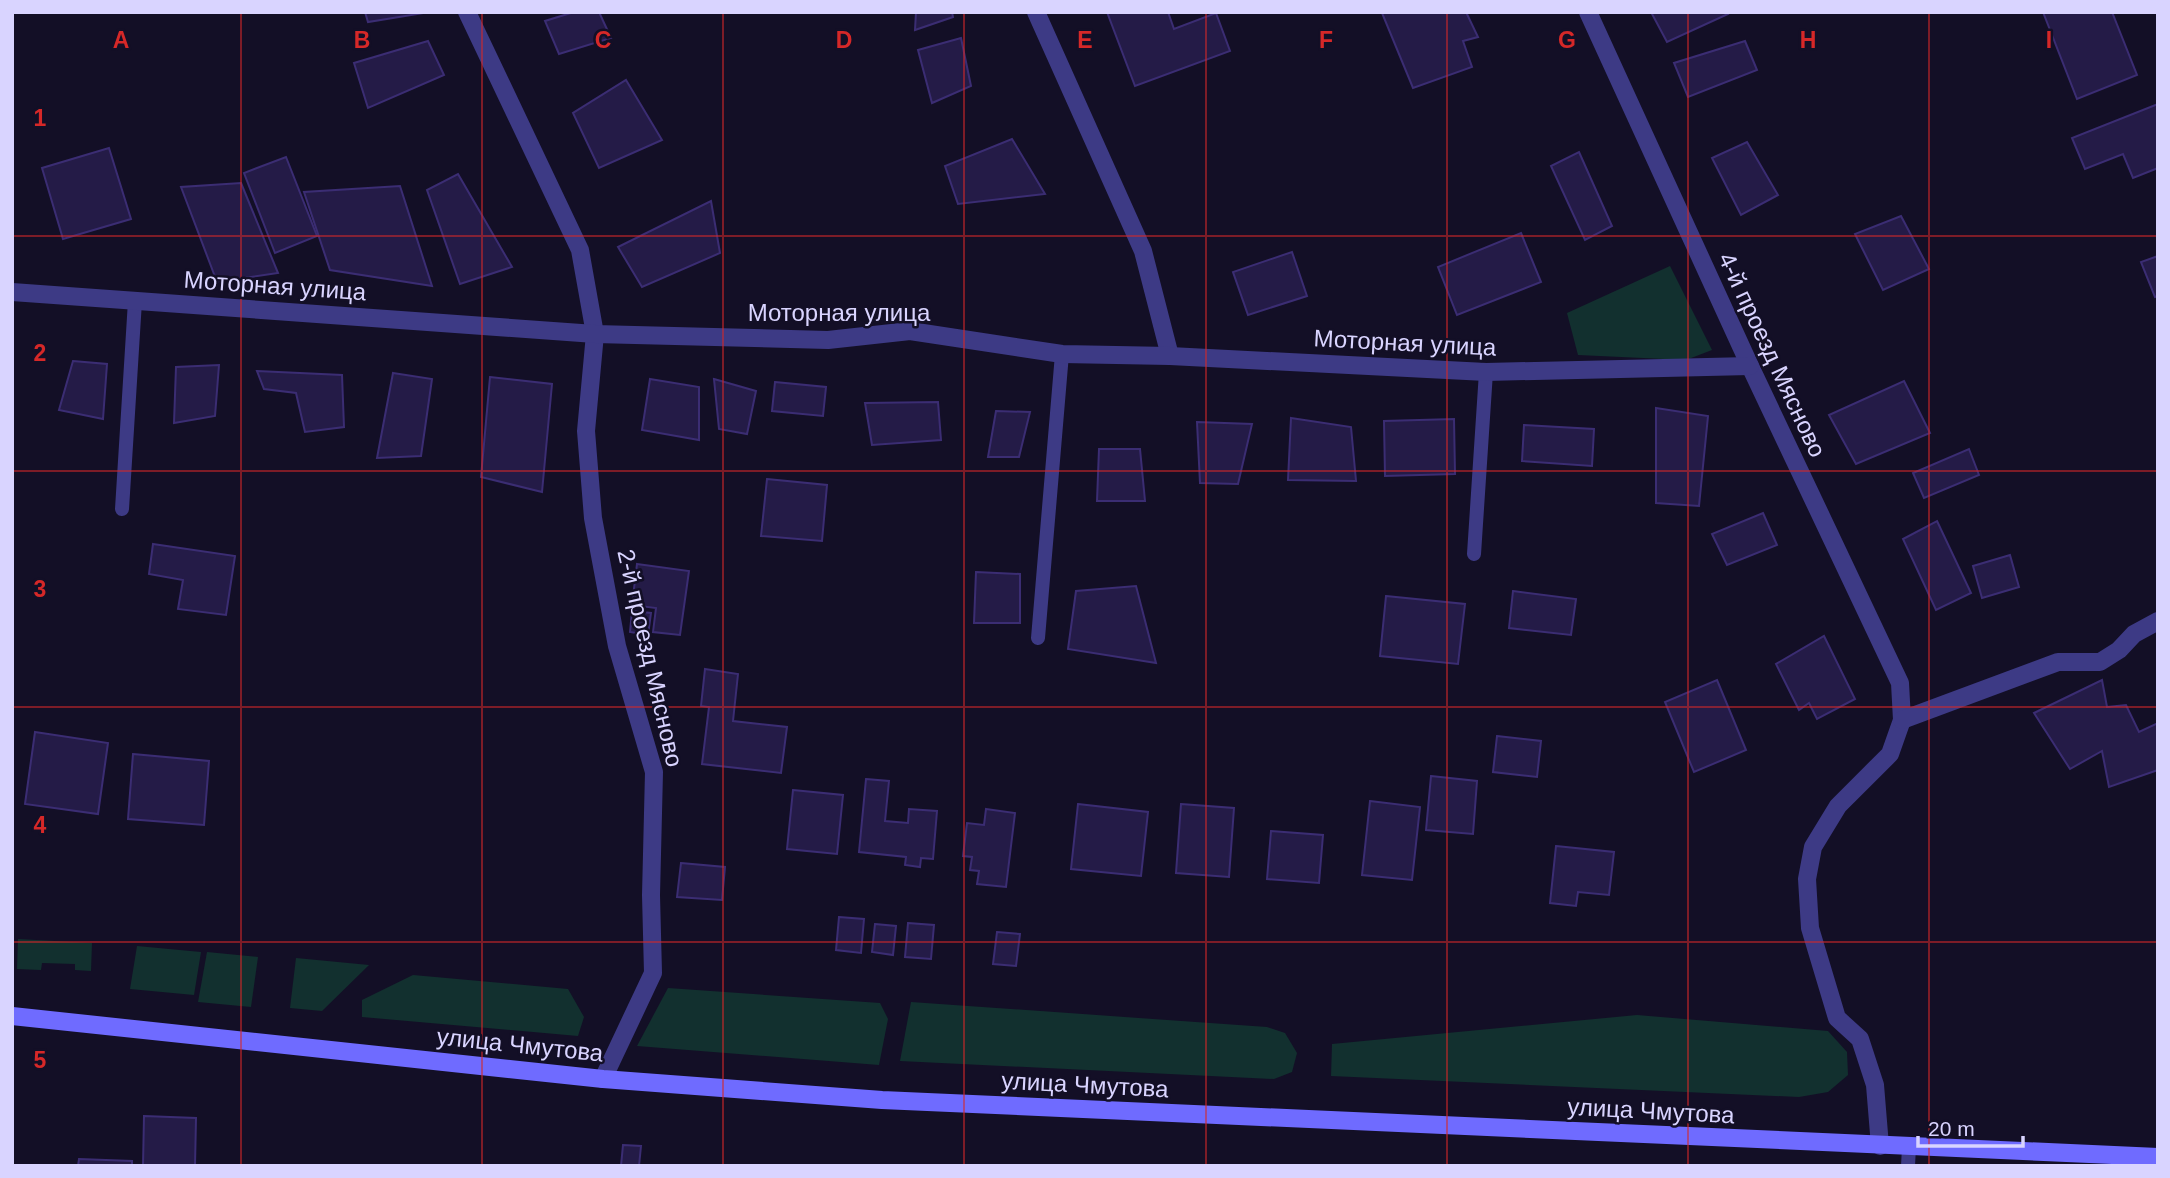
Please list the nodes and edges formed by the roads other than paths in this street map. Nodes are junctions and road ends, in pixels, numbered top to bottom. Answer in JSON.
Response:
{"nodes":[{"id":1,"x":467,"y":12,"type":"edge"},
{"id":2,"x":1036,"y":12,"type":"edge"},
{"id":3,"x":1588,"y":12,"type":"edge"},
{"id":4,"x":12,"y":292,"type":"edge"},
{"id":5,"x":135,"y":301,"type":"junction"},
{"id":6,"x":594,"y":334,"type":"junction"},
{"id":7,"x":1062,"y":354,"type":"junction"},
{"id":8,"x":1170,"y":356,"type":"junction"},
{"id":9,"x":1750,"y":366,"type":"junction"},
{"id":10,"x":1486,"y":372,"type":"junction"},
{"id":11,"x":122,"y":509,"type":"dead end"},
{"id":12,"x":1474,"y":554,"type":"dead end"},
{"id":13,"x":2158,"y":621,"type":"edge"},
{"id":14,"x":1038,"y":638,"type":"dead end"},
{"id":15,"x":1902,"y":720,"type":"junction"},
{"id":16,"x":12,"y":1016,"type":"edge"},
{"id":17,"x":603,"y":1079,"type":"junction"},
{"id":18,"x":1880,"y":1146,"type":"junction"},
{"id":19,"x":1909,"y":1147,"type":"junction"},
{"id":20,"x":2158,"y":1157,"type":"edge"},
{"id":21,"x":1908,"y":1166,"type":"edge"}],
"edges":[{"from":1,"to":6,"type":"street","name":"2-й проезд Мясново"},
{"from":2,"to":8,"type":"street"},
{"from":3,"to":9,"type":"street","name":"4-й проезд Мясново"},
{"from":4,"to":5,"type":"street","name":"Моторная улица"},
{"from":5,"to":6,"type":"street","name":"Моторная улица"},
{"from":5,"to":11,"type":"lane"},
{"from":6,"to":7,"type":"street","name":"Моторная улица"},
{"from":6,"to":17,"type":"street","name":"2-й проезд Мясново"},
{"from":7,"to":8,"type":"street","name":"Моторная улица"},
{"from":7,"to":14,"type":"lane"},
{"from":8,"to":10,"type":"street","name":"Моторная улица"},
{"from":9,"to":10,"type":"street","name":"Моторная улица"},
{"from":9,"to":15,"type":"street","name":"4-й проезд Мясново"},
{"from":10,"to":12,"type":"lane"},
{"from":13,"to":15,"type":"street"},
{"from":15,"to":18,"type":"street"},
{"from":16,"to":17,"type":"main road","name":"улица Чмутова"},
{"from":17,"to":18,"type":"main road","name":"улица Чмутова"},
{"from":18,"to":19,"type":"main road","name":"улица Чмутова"},
{"from":19,"to":20,"type":"main road","name":"улица Чмутова"},
{"from":19,"to":21,"type":"lane"}]}
